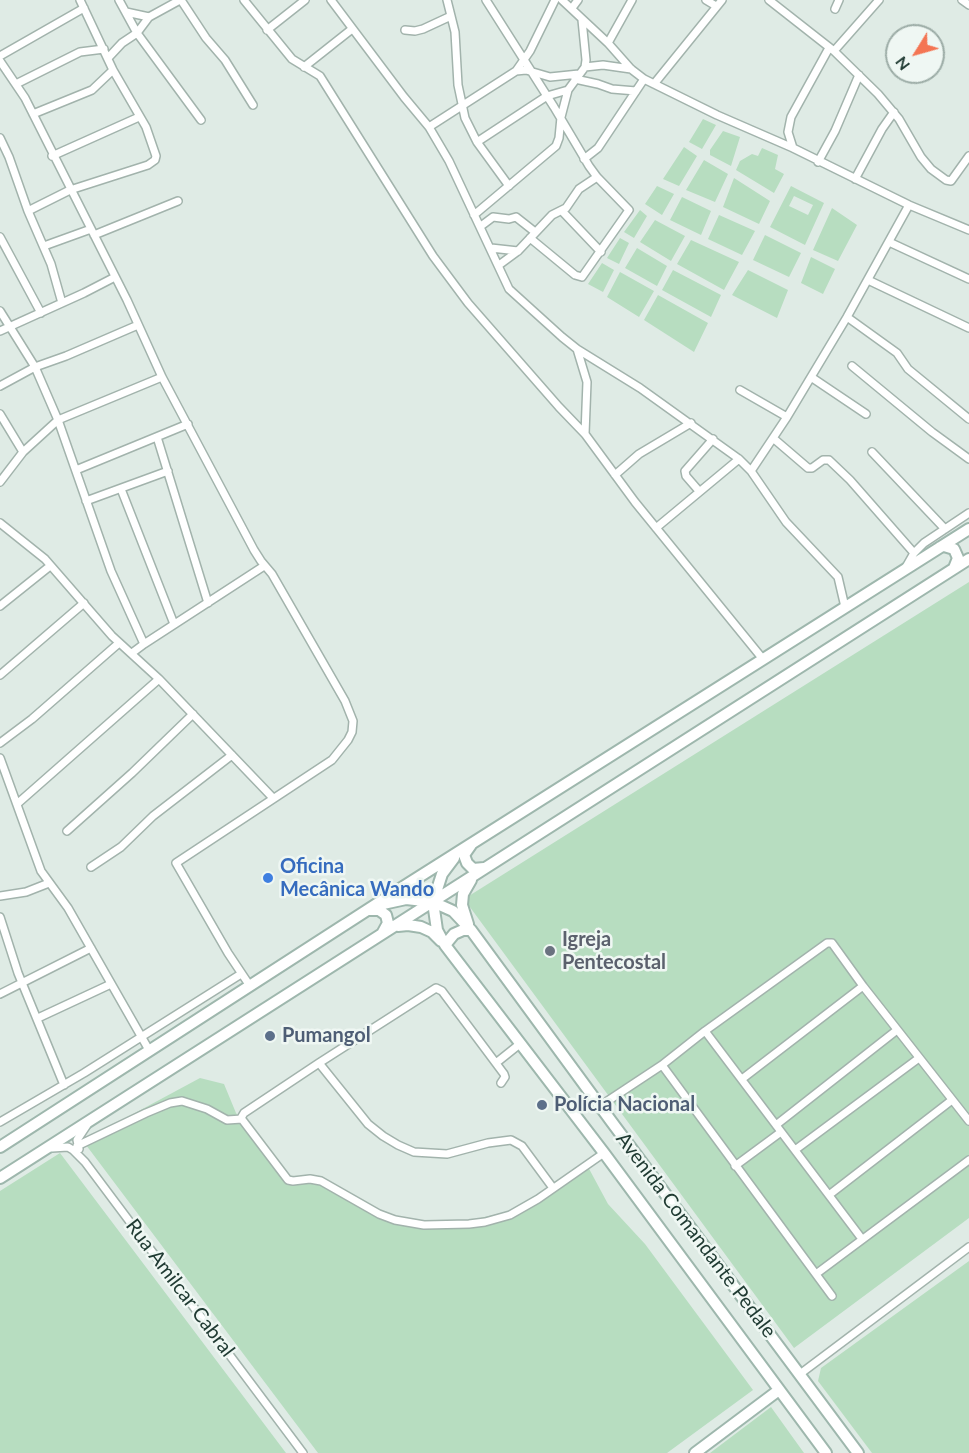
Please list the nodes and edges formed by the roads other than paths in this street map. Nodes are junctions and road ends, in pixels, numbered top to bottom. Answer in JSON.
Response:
{"nodes":[{"id":1,"x":80,"y":0,"type":"edge"},
{"id":2,"x":119,"y":0,"type":"edge"},
{"id":3,"x":181,"y":0,"type":"edge"},
{"id":4,"x":244,"y":0,"type":"edge"},
{"id":5,"x":306,"y":0,"type":"edge"},
{"id":6,"x":331,"y":0,"type":"edge"},
{"id":7,"x":447,"y":0,"type":"edge"},
{"id":8,"x":486,"y":0,"type":"edge"},
{"id":9,"x":495,"y":0,"type":"edge"},
{"id":10,"x":555,"y":0,"type":"edge"},
{"id":11,"x":562,"y":0,"type":"edge"},
{"id":12,"x":578,"y":0,"type":"edge"},
{"id":13,"x":632,"y":0,"type":"edge"},
{"id":14,"x":706,"y":0,"type":"edge"},
{"id":15,"x":722,"y":0,"type":"edge"},
{"id":16,"x":769,"y":0,"type":"edge"},
{"id":17,"x":839,"y":0,"type":"edge"},
{"id":18,"x":879,"y":0,"type":"edge"},
{"id":19,"x":962,"y":0,"type":"edge"},
{"id":20,"x":969,"y":5,"type":"edge"},
{"id":21,"x":716,"y":6,"type":"junction"},
{"id":22,"x":84,"y":8,"type":"junction"},
{"id":23,"x":572,"y":8,"type":"junction"},
{"id":24,"x":491,"y":9,"type":"junction"},
{"id":25,"x":835,"y":9,"type":"dead end"},
{"id":26,"x":126,"y":12,"type":"junction"},
{"id":27,"x":451,"y":16,"type":"junction"},
{"id":28,"x":149,"y":17,"type":"junction"},
{"id":29,"x":582,"y":20,"type":"junction"},
{"id":30,"x":352,"y":29,"type":"junction"},
{"id":31,"x":267,"y":30,"type":"junction"},
{"id":32,"x":405,"y":30,"type":"dead end"},
{"id":33,"x":137,"y":33,"type":"junction"},
{"id":34,"x":608,"y":43,"type":"junction"},
{"id":35,"x":104,"y":49,"type":"junction"},
{"id":36,"x":831,"y":49,"type":"junction"},
{"id":37,"x":0,"y":56,"type":"edge"},
{"id":38,"x":108,"y":58,"type":"junction"},
{"id":39,"x":525,"y":60,"type":"junction"},
{"id":40,"x":0,"y":61,"type":"edge"},
{"id":41,"x":304,"y":67,"type":"junction"},
{"id":42,"x":585,"y":67,"type":"junction"},
{"id":43,"x":631,"y":69,"type":"junction"},
{"id":44,"x":113,"y":70,"type":"junction"},
{"id":45,"x":516,"y":71,"type":"junction"},
{"id":46,"x":532,"y":72,"type":"junction"},
{"id":47,"x":859,"y":75,"type":"junction"},
{"id":48,"x":577,"y":76,"type":"junction"},
{"id":49,"x":644,"y":78,"type":"junction"},
{"id":50,"x":16,"y":84,"type":"junction"},
{"id":51,"x":654,"y":84,"type":"junction"},
{"id":52,"x":568,"y":90,"type":"junction"},
{"id":53,"x":636,"y":91,"type":"junction"},
{"id":54,"x":547,"y":96,"type":"junction"},
{"id":55,"x":253,"y":105,"type":"dead end"},
{"id":56,"x":461,"y":105,"type":"junction"},
{"id":57,"x":894,"y":112,"type":"junction"},
{"id":58,"x":33,"y":114,"type":"junction"},
{"id":59,"x":139,"y":117,"type":"junction"},
{"id":60,"x":561,"y":117,"type":"junction"},
{"id":61,"x":201,"y":120,"type":"dead end"},
{"id":62,"x":429,"y":127,"type":"junction"},
{"id":63,"x":570,"y":136,"type":"junction"},
{"id":64,"x":0,"y":138,"type":"edge"},
{"id":65,"x":559,"y":138,"type":"junction"},
{"id":66,"x":477,"y":142,"type":"junction"},
{"id":67,"x":793,"y":148,"type":"junction"},
{"id":68,"x":52,"y":156,"type":"junction"},
{"id":69,"x":969,"y":156,"type":"edge"},
{"id":70,"x":584,"y":159,"type":"junction"},
{"id":71,"x":818,"y":162,"type":"junction"},
{"id":72,"x":597,"y":177,"type":"junction"},
{"id":73,"x":855,"y":179,"type":"junction"},
{"id":74,"x":509,"y":186,"type":"junction"},
{"id":75,"x":70,"y":190,"type":"junction"},
{"id":76,"x":178,"y":201,"type":"dead end"},
{"id":77,"x":909,"y":204,"type":"junction"},
{"id":78,"x":28,"y":211,"type":"junction"},
{"id":79,"x":562,"y":211,"type":"junction"},
{"id":80,"x":474,"y":214,"type":"junction"},
{"id":81,"x":481,"y":226,"type":"junction"},
{"id":82,"x":969,"y":230,"type":"edge"},
{"id":83,"x":92,"y":232,"type":"junction"},
{"id":84,"x":533,"y":235,"type":"junction"},
{"id":85,"x":0,"y":237,"type":"edge"},
{"id":86,"x":889,"y":242,"type":"junction"},
{"id":87,"x":44,"y":246,"type":"junction"},
{"id":88,"x":491,"y":248,"type":"junction"},
{"id":89,"x":518,"y":251,"type":"junction"},
{"id":90,"x":601,"y":252,"type":"junction"},
{"id":91,"x":499,"y":265,"type":"junction"},
{"id":92,"x":115,"y":277,"type":"junction"},
{"id":93,"x":969,"y":279,"type":"edge"},
{"id":94,"x":868,"y":280,"type":"junction"},
{"id":95,"x":62,"y":303,"type":"junction"},
{"id":96,"x":0,"y":311,"type":"edge"},
{"id":97,"x":41,"y":313,"type":"junction"},
{"id":98,"x":847,"y":317,"type":"junction"},
{"id":99,"x":138,"y":325,"type":"junction"},
{"id":100,"x":9,"y":326,"type":"junction"},
{"id":101,"x":969,"y":328,"type":"edge"},
{"id":102,"x":0,"y":331,"type":"edge"},
{"id":103,"x":577,"y":349,"type":"junction"},
{"id":104,"x":852,"y":366,"type":"dead end"},
{"id":105,"x":35,"y":367,"type":"junction"},
{"id":106,"x":162,"y":376,"type":"junction"},
{"id":107,"x":811,"y":377,"type":"junction"},
{"id":108,"x":0,"y":386,"type":"edge"},
{"id":109,"x":740,"y":390,"type":"dead end"},
{"id":110,"x":0,"y":414,"type":"edge"},
{"id":111,"x":866,"y":414,"type":"dead end"},
{"id":112,"x":787,"y":417,"type":"junction"},
{"id":113,"x":969,"y":419,"type":"edge"},
{"id":114,"x":58,"y":420,"type":"junction"},
{"id":115,"x":691,"y":423,"type":"junction"},
{"id":116,"x":188,"y":424,"type":"junction"},
{"id":117,"x":585,"y":434,"type":"junction"},
{"id":118,"x":157,"y":437,"type":"junction"},
{"id":119,"x":774,"y":438,"type":"junction"},
{"id":120,"x":712,"y":439,"type":"junction"},
{"id":121,"x":23,"y":452,"type":"junction"},
{"id":122,"x":872,"y":452,"type":"dead end"},
{"id":123,"x":739,"y":459,"type":"junction"},
{"id":124,"x":969,"y":459,"type":"edge"},
{"id":125,"x":76,"y":470,"type":"junction"},
{"id":126,"x":168,"y":471,"type":"junction"},
{"id":127,"x":751,"y":471,"type":"junction"},
{"id":128,"x":615,"y":475,"type":"junction"},
{"id":129,"x":0,"y":482,"type":"edge"},
{"id":130,"x":121,"y":489,"type":"junction"},
{"id":131,"x":699,"y":490,"type":"junction"},
{"id":132,"x":87,"y":501,"type":"junction"},
{"id":133,"x":969,"y":513,"type":"edge"},
{"id":134,"x":1,"y":525,"type":"edge"},
{"id":135,"x":656,"y":528,"type":"junction"},
{"id":136,"x":945,"y":529,"type":"junction"},
{"id":137,"x":969,"y":529,"type":"edge"},
{"id":138,"x":969,"y":534,"type":"edge"},
{"id":139,"x":945,"y":544,"type":"junction"},
{"id":140,"x":914,"y":553,"type":"junction"},
{"id":141,"x":969,"y":559,"type":"edge"},
{"id":142,"x":969,"y":564,"type":"edge"},
{"id":143,"x":50,"y":566,"type":"junction"},
{"id":144,"x":264,"y":566,"type":"junction"},
{"id":145,"x":954,"y":568,"type":"junction"},
{"id":146,"x":904,"y":570,"type":"junction"},
{"id":147,"x":84,"y":603,"type":"junction"},
{"id":148,"x":208,"y":603,"type":"junction"},
{"id":149,"x":0,"y":606,"type":"edge"},
{"id":150,"x":845,"y":607,"type":"junction"},
{"id":151,"x":174,"y":624,"type":"junction"},
{"id":152,"x":119,"y":643,"type":"junction"},
{"id":153,"x":144,"y":644,"type":"junction"},
{"id":154,"x":132,"y":653,"type":"junction"},
{"id":155,"x":762,"y":658,"type":"junction"},
{"id":156,"x":0,"y":675,"type":"edge"},
{"id":157,"x":159,"y":679,"type":"junction"},
{"id":158,"x":193,"y":714,"type":"junction"},
{"id":159,"x":0,"y":743,"type":"edge"},
{"id":160,"x":232,"y":755,"type":"junction"},
{"id":161,"x":0,"y":758,"type":"edge"},
{"id":162,"x":273,"y":798,"type":"junction"},
{"id":163,"x":17,"y":804,"type":"junction"},
{"id":164,"x":67,"y":831,"type":"dead end"},
{"id":165,"x":471,"y":844,"type":"junction"},
{"id":166,"x":459,"y":851,"type":"junction"},
{"id":167,"x":91,"y":867,"type":"dead end"},
{"id":168,"x":486,"y":868,"type":"junction"},
{"id":169,"x":475,"y":875,"type":"junction"},
{"id":170,"x":49,"y":883,"type":"junction"},
{"id":171,"x":0,"y":896,"type":"edge"},
{"id":172,"x":433,"y":902,"type":"junction"},
{"id":173,"x":367,"y":910,"type":"junction"},
{"id":174,"x":0,"y":917,"type":"edge"},
{"id":175,"x":394,"y":927,"type":"junction"},
{"id":176,"x":471,"y":930,"type":"junction"},
{"id":177,"x":382,"y":934,"type":"junction"},
{"id":178,"x":445,"y":945,"type":"junction"},
{"id":179,"x":91,"y":948,"type":"junction"},
{"id":180,"x":241,"y":974,"type":"junction"},
{"id":181,"x":22,"y":982,"type":"junction"},
{"id":182,"x":111,"y":984,"type":"junction"},
{"id":183,"x":250,"y":986,"type":"junction"},
{"id":184,"x":863,"y":986,"type":"junction"},
{"id":185,"x":0,"y":994,"type":"edge"},
{"id":186,"x":38,"y":1018,"type":"junction"},
{"id":187,"x":897,"y":1030,"type":"junction"},
{"id":188,"x":705,"y":1031,"type":"junction"},
{"id":189,"x":141,"y":1038,"type":"junction"},
{"id":190,"x":521,"y":1043,"type":"junction"},
{"id":191,"x":149,"y":1050,"type":"junction"},
{"id":192,"x":919,"y":1058,"type":"junction"},
{"id":193,"x":318,"y":1063,"type":"junction"},
{"id":194,"x":496,"y":1063,"type":"junction"},
{"id":195,"x":662,"y":1065,"type":"junction"},
{"id":196,"x":742,"y":1079,"type":"junction"},
{"id":197,"x":501,"y":1083,"type":"dead end"},
{"id":198,"x":64,"y":1085,"type":"junction"},
{"id":199,"x":952,"y":1100,"type":"junction"},
{"id":200,"x":600,"y":1106,"type":"junction"},
{"id":201,"x":94,"y":1118,"type":"junction"},
{"id":202,"x":242,"y":1119,"type":"junction"},
{"id":203,"x":969,"y":1121,"type":"edge"},
{"id":204,"x":0,"y":1122,"type":"edge"},
{"id":205,"x":778,"y":1128,"type":"junction"},
{"id":206,"x":77,"y":1146,"type":"junction"},
{"id":207,"x":0,"y":1147,"type":"edge"},
{"id":208,"x":44,"y":1150,"type":"junction"},
{"id":209,"x":795,"y":1150,"type":"junction"},
{"id":210,"x":604,"y":1153,"type":"junction"},
{"id":211,"x":969,"y":1160,"type":"edge"},
{"id":212,"x":85,"y":1162,"type":"junction"},
{"id":213,"x":735,"y":1166,"type":"junction"},
{"id":214,"x":0,"y":1178,"type":"edge"},
{"id":215,"x":553,"y":1188,"type":"junction"},
{"id":216,"x":829,"y":1195,"type":"junction"},
{"id":217,"x":861,"y":1239,"type":"junction"},
{"id":218,"x":969,"y":1247,"type":"edge"},
{"id":219,"x":816,"y":1274,"type":"junction"},
{"id":220,"x":832,"y":1296,"type":"dead end"},
{"id":221,"x":800,"y":1374,"type":"junction"},
{"id":222,"x":779,"y":1390,"type":"junction"},
{"id":223,"x":303,"y":1453,"type":"edge"},
{"id":224,"x":695,"y":1453,"type":"edge"},
{"id":225,"x":826,"y":1453,"type":"edge"},
{"id":226,"x":858,"y":1453,"type":"edge"}],
"edges":[{"from":1,"to":22,"type":"street"},
{"from":2,"to":26,"type":"street"},
{"from":3,"to":28,"type":"street"},
{"from":3,"to":55,"type":"street"},
{"from":4,"to":31,"type":"street"},
{"from":5,"to":31,"type":"street"},
{"from":6,"to":30,"type":"street"},
{"from":7,"to":27,"type":"street"},
{"from":8,"to":24,"type":"street"},
{"from":9,"to":24,"type":"street"},
{"from":10,"to":39,"type":"street"},
{"from":11,"to":23,"type":"street"},
{"from":12,"to":23,"type":"street"},
{"from":13,"to":34,"type":"street"},
{"from":14,"to":21,"type":"street"},
{"from":15,"to":21,"type":"street"},
{"from":16,"to":36,"type":"street"},
{"from":17,"to":25,"type":"street"},
{"from":18,"to":36,"type":"street"},
{"from":19,"to":20,"type":"street"},
{"from":21,"to":51,"type":"street"},
{"from":22,"to":35,"type":"street"},
{"from":22,"to":37,"type":"street"},
{"from":23,"to":29,"type":"street"},
{"from":24,"to":39,"type":"street"},
{"from":26,"to":28,"type":"street"},
{"from":26,"to":33,"type":"street"},
{"from":27,"to":32,"type":"street"},
{"from":27,"to":56,"type":"street"},
{"from":28,"to":33,"type":"street"},
{"from":29,"to":34,"type":"street"},
{"from":29,"to":42,"type":"street"},
{"from":30,"to":41,"type":"street"},
{"from":30,"to":62,"type":"street"},
{"from":31,"to":41,"type":"street"},
{"from":33,"to":38,"type":"street"},
{"from":33,"to":61,"type":"street"},
{"from":34,"to":43,"type":"street"},
{"from":35,"to":38,"type":"street"},
{"from":35,"to":50,"type":"street"},
{"from":36,"to":47,"type":"street"},
{"from":36,"to":67,"type":"street"},
{"from":38,"to":44,"type":"street"},
{"from":39,"to":45,"type":"street"},
{"from":39,"to":46,"type":"street"},
{"from":40,"to":50,"type":"street"},
{"from":41,"to":117,"type":"street"},
{"from":42,"to":43,"type":"street"},
{"from":42,"to":48,"type":"street"},
{"from":43,"to":49,"type":"street"},
{"from":44,"to":58,"type":"street"},
{"from":44,"to":59,"type":"street"},
{"from":45,"to":46,"type":"street"},
{"from":45,"to":56,"type":"street"},
{"from":46,"to":48,"type":"street"},
{"from":46,"to":54,"type":"street"},
{"from":47,"to":57,"type":"street"},
{"from":47,"to":71,"type":"street"},
{"from":48,"to":52,"type":"street"},
{"from":48,"to":53,"type":"street"},
{"from":49,"to":51,"type":"street"},
{"from":49,"to":53,"type":"street"},
{"from":50,"to":58,"type":"street"},
{"from":51,"to":67,"type":"street"},
{"from":52,"to":54,"type":"street"},
{"from":52,"to":60,"type":"street"},
{"from":53,"to":70,"type":"street"},
{"from":54,"to":60,"type":"street"},
{"from":54,"to":66,"type":"street"},
{"from":56,"to":62,"type":"street"},
{"from":56,"to":66,"type":"street"},
{"from":57,"to":69,"type":"street"},
{"from":57,"to":73,"type":"street"},
{"from":58,"to":68,"type":"street"},
{"from":59,"to":68,"type":"street"},
{"from":59,"to":75,"type":"street"},
{"from":60,"to":63,"type":"street"},
{"from":60,"to":65,"type":"street"},
{"from":62,"to":80,"type":"street"},
{"from":63,"to":65,"type":"street"},
{"from":63,"to":70,"type":"street"},
{"from":64,"to":78,"type":"street"},
{"from":65,"to":74,"type":"street"},
{"from":66,"to":74,"type":"street"},
{"from":67,"to":71,"type":"street"},
{"from":68,"to":75,"type":"street"},
{"from":70,"to":72,"type":"street"},
{"from":71,"to":73,"type":"street"},
{"from":72,"to":79,"type":"street"},
{"from":72,"to":90,"type":"street"},
{"from":73,"to":77,"type":"street"},
{"from":74,"to":80,"type":"street"},
{"from":75,"to":78,"type":"street"},
{"from":75,"to":83,"type":"street"},
{"from":76,"to":83,"type":"street"},
{"from":77,"to":82,"type":"street"},
{"from":77,"to":86,"type":"street"},
{"from":78,"to":87,"type":"street"},
{"from":79,"to":84,"type":"street"},
{"from":79,"to":90,"type":"street"},
{"from":80,"to":81,"type":"street"},
{"from":81,"to":84,"type":"street"},
{"from":81,"to":88,"type":"street"},
{"from":83,"to":87,"type":"street"},
{"from":83,"to":92,"type":"street"},
{"from":84,"to":89,"type":"street"},
{"from":84,"to":90,"type":"street"},
{"from":85,"to":97,"type":"street"},
{"from":86,"to":93,"type":"street"},
{"from":86,"to":94,"type":"street"},
{"from":87,"to":95,"type":"street"},
{"from":88,"to":89,"type":"street"},
{"from":88,"to":91,"type":"street"},
{"from":89,"to":91,"type":"street"},
{"from":91,"to":103,"type":"street"},
{"from":92,"to":95,"type":"street"},
{"from":92,"to":99,"type":"street"},
{"from":94,"to":98,"type":"street"},
{"from":94,"to":101,"type":"street"},
{"from":95,"to":97,"type":"street"},
{"from":96,"to":100,"type":"street"},
{"from":97,"to":100,"type":"street"},
{"from":98,"to":107,"type":"street"},
{"from":98,"to":113,"type":"street"},
{"from":99,"to":105,"type":"street"},
{"from":99,"to":106,"type":"street"},
{"from":100,"to":102,"type":"street"},
{"from":100,"to":105,"type":"street"},
{"from":103,"to":115,"type":"street"},
{"from":103,"to":117,"type":"street"},
{"from":104,"to":124,"type":"street"},
{"from":105,"to":108,"type":"street"},
{"from":105,"to":114,"type":"street"},
{"from":106,"to":114,"type":"street"},
{"from":106,"to":116,"type":"street"},
{"from":107,"to":111,"type":"street"},
{"from":107,"to":112,"type":"street"},
{"from":109,"to":112,"type":"street"},
{"from":110,"to":121,"type":"street"},
{"from":112,"to":119,"type":"street"},
{"from":114,"to":121,"type":"street"},
{"from":114,"to":125,"type":"street"},
{"from":115,"to":120,"type":"street"},
{"from":115,"to":128,"type":"street"},
{"from":116,"to":118,"type":"street"},
{"from":116,"to":144,"type":"street"},
{"from":117,"to":128,"type":"street"},
{"from":118,"to":125,"type":"street"},
{"from":118,"to":126,"type":"street"},
{"from":119,"to":127,"type":"street"},
{"from":119,"to":140,"type":"street"},
{"from":120,"to":123,"type":"street"},
{"from":120,"to":131,"type":"street"},
{"from":121,"to":129,"type":"street"},
{"from":122,"to":136,"type":"street"},
{"from":123,"to":127,"type":"street"},
{"from":123,"to":131,"type":"street"},
{"from":125,"to":132,"type":"street"},
{"from":126,"to":130,"type":"street"},
{"from":126,"to":148,"type":"street"},
{"from":127,"to":150,"type":"street"},
{"from":128,"to":135,"type":"street"},
{"from":130,"to":132,"type":"street"},
{"from":130,"to":151,"type":"street"},
{"from":131,"to":135,"type":"street"},
{"from":132,"to":153,"type":"street"},
{"from":133,"to":136,"type":"street"},
{"from":134,"to":143,"type":"street"},
{"from":135,"to":155,"type":"street"},
{"from":136,"to":140,"type":"street"},
{"from":137,"to":139,"type":"street"},
{"from":138,"to":139,"type":"street"},
{"from":139,"to":145,"type":"street"},
{"from":139,"to":146,"type":"street"},
{"from":140,"to":146,"type":"street"},
{"from":141,"to":145,"type":"street"},
{"from":142,"to":145,"type":"street"},
{"from":143,"to":147,"type":"street"},
{"from":143,"to":149,"type":"street"},
{"from":144,"to":148,"type":"street"},
{"from":144,"to":162,"type":"street"},
{"from":145,"to":168,"type":"street"},
{"from":146,"to":150,"type":"street"},
{"from":147,"to":152,"type":"street"},
{"from":147,"to":156,"type":"street"},
{"from":148,"to":151,"type":"street"},
{"from":150,"to":155,"type":"street"},
{"from":151,"to":153,"type":"street"},
{"from":152,"to":154,"type":"street"},
{"from":152,"to":159,"type":"street"},
{"from":153,"to":154,"type":"street"},
{"from":154,"to":157,"type":"street"},
{"from":155,"to":165,"type":"street"},
{"from":157,"to":158,"type":"street"},
{"from":157,"to":163,"type":"street"},
{"from":158,"to":160,"type":"street"},
{"from":158,"to":164,"type":"street"},
{"from":160,"to":162,"type":"street"},
{"from":160,"to":167,"type":"street"},
{"from":161,"to":163,"type":"street"},
{"from":162,"to":180,"type":"street"},
{"from":163,"to":170,"type":"street"},
{"from":165,"to":166,"type":"street"},
{"from":165,"to":168,"type":"street"},
{"from":166,"to":172,"type":"street"},
{"from":166,"to":173,"type":"street"},
{"from":168,"to":169,"type":"street"},
{"from":169,"to":172,"type":"street"},
{"from":169,"to":176,"type":"street"},
{"from":170,"to":171,"type":"street"},
{"from":170,"to":179,"type":"street"},
{"from":172,"to":173,"type":"street"},
{"from":172,"to":175,"type":"street"},
{"from":172,"to":176,"type":"street"},
{"from":172,"to":178,"type":"street"},
{"from":173,"to":177,"type":"street"},
{"from":173,"to":183,"type":"street"},
{"from":174,"to":181,"type":"street"},
{"from":175,"to":177,"type":"street"},
{"from":175,"to":178,"type":"street"},
{"from":176,"to":178,"type":"street"},
{"from":176,"to":200,"type":"street","name":"Avenida Comandante Pedale"},
{"from":177,"to":201,"type":"street"},
{"from":178,"to":190,"type":"street","name":"Avenida Comandante Pedale"},
{"from":179,"to":181,"type":"street"},
{"from":179,"to":182,"type":"street"},
{"from":180,"to":183,"type":"street"},
{"from":180,"to":189,"type":"street"},
{"from":181,"to":185,"type":"street"},
{"from":181,"to":186,"type":"street"},
{"from":182,"to":186,"type":"street"},
{"from":182,"to":189,"type":"street"},
{"from":183,"to":191,"type":"street"},
{"from":184,"to":187,"type":"street"},
{"from":184,"to":188,"type":"street"},
{"from":184,"to":196,"type":"street"},
{"from":186,"to":198,"type":"street"},
{"from":187,"to":192,"type":"street"},
{"from":187,"to":205,"type":"street"},
{"from":188,"to":195,"type":"street"},
{"from":188,"to":196,"type":"street"},
{"from":189,"to":191,"type":"street"},
{"from":189,"to":198,"type":"street"},
{"from":190,"to":194,"type":"street"},
{"from":190,"to":210,"type":"street","name":"Avenida Comandante Pedale"},
{"from":191,"to":207,"type":"street"},
{"from":192,"to":199,"type":"street"},
{"from":192,"to":209,"type":"street"},
{"from":193,"to":194,"type":"street"},
{"from":193,"to":202,"type":"street"},
{"from":193,"to":215,"type":"street"},
{"from":194,"to":197,"type":"street"},
{"from":195,"to":200,"type":"street"},
{"from":195,"to":213,"type":"street"},
{"from":196,"to":205,"type":"street"},
{"from":198,"to":204,"type":"street"},
{"from":199,"to":203,"type":"street"},
{"from":199,"to":216,"type":"street"},
{"from":200,"to":221,"type":"street","name":"Avenida Comandante Pedale"},
{"from":201,"to":206,"type":"street"},
{"from":201,"to":208,"type":"street"},
{"from":202,"to":206,"type":"street"},
{"from":202,"to":215,"type":"street"},
{"from":205,"to":209,"type":"street"},
{"from":205,"to":213,"type":"street"},
{"from":206,"to":212,"type":"street"},
{"from":208,"to":212,"type":"street","name":"Rua Amilcar Cabral"},
{"from":208,"to":214,"type":"street"},
{"from":209,"to":216,"type":"street"},
{"from":210,"to":215,"type":"street"},
{"from":210,"to":222,"type":"street","name":"Avenida Comandante Pedale"},
{"from":211,"to":217,"type":"street"},
{"from":212,"to":223,"type":"street","name":"Rua Amilcar Cabral"},
{"from":213,"to":219,"type":"street"},
{"from":216,"to":217,"type":"street"},
{"from":217,"to":219,"type":"street"},
{"from":218,"to":221,"type":"street"},
{"from":219,"to":220,"type":"street"},
{"from":221,"to":226,"type":"street","name":"Avenida Comandante Pedale"},
{"from":222,"to":224,"type":"street"},
{"from":222,"to":225,"type":"street","name":"Avenida Comandante Pedale"}]}
